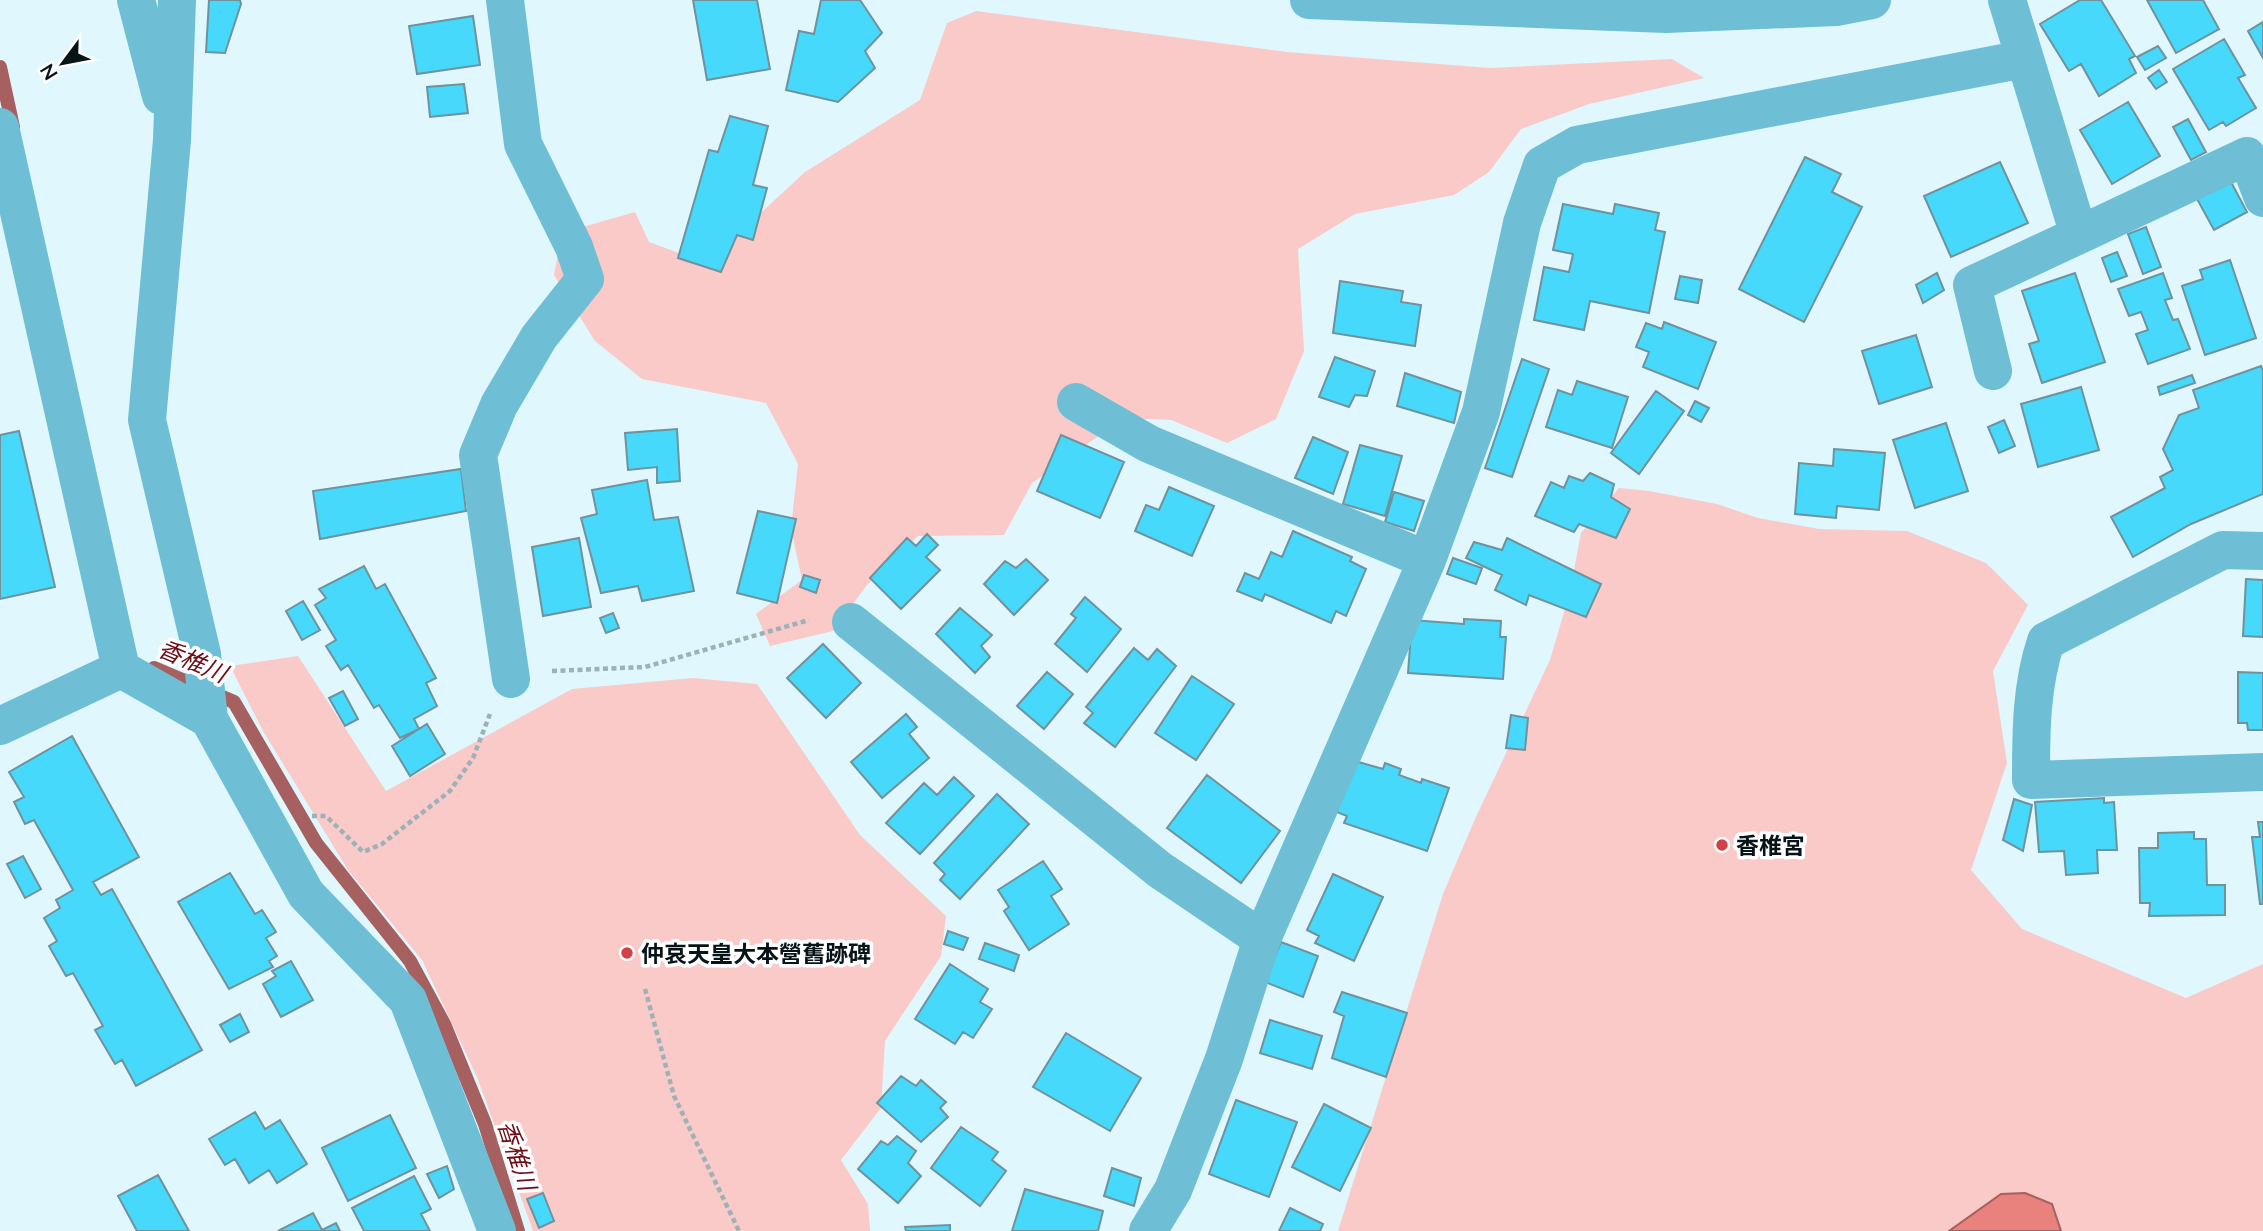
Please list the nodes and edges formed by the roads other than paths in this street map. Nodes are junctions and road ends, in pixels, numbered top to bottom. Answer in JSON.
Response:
{"nodes":[{"id":1,"x":136,"y":0,"type":"edge"},
{"id":2,"x":177,"y":0,"type":"edge"},
{"id":3,"x":505,"y":0,"type":"edge"},
{"id":4,"x":1309,"y":0,"type":"edge"},
{"id":5,"x":1872,"y":0,"type":"edge"},
{"id":6,"x":2007,"y":0,"type":"edge"},
{"id":7,"x":1665,"y":7,"type":"edge"},
{"id":8,"x":2024,"y":59,"type":"junction"},
{"id":9,"x":0,"y":127,"type":"edge"},
{"id":10,"x":172,"y":141,"type":"junction"},
{"id":11,"x":2255,"y":151,"type":"edge"},
{"id":12,"x":2263,"y":198,"type":"edge"},
{"id":13,"x":2079,"y":235,"type":"junction"},
{"id":14,"x":1993,"y":371,"type":"dead end"},
{"id":15,"x":1076,"y":402,"type":"dead end"},
{"id":16,"x":2263,"y":551,"type":"edge"},
{"id":17,"x":1427,"y":560,"type":"junction"},
{"id":18,"x":851,"y":622,"type":"road end"},
{"id":19,"x":121,"y":669,"type":"junction"},
{"id":20,"x":511,"y":679,"type":"road end"},
{"id":21,"x":209,"y":719,"type":"junction"},
{"id":22,"x":0,"y":726,"type":"edge"},
{"id":23,"x":2263,"y":772,"type":"edge"},
{"id":24,"x":1262,"y":939,"type":"junction"},
{"id":25,"x":497,"y":1231,"type":"edge"},
{"id":26,"x":1148,"y":1231,"type":"edge"}],
"edges":[{"from":1,"to":10,"type":"street"},
{"from":2,"to":10,"type":"street"},
{"from":3,"to":20,"type":"street"},
{"from":4,"to":7,"type":"street"},
{"from":5,"to":7,"type":"street"},
{"from":6,"to":8,"type":"street"},
{"from":8,"to":13,"type":"street"},
{"from":8,"to":17,"type":"street"},
{"from":9,"to":19,"type":"street"},
{"from":10,"to":21,"type":"street"},
{"from":11,"to":12,"type":"street"},
{"from":11,"to":13,"type":"street"},
{"from":13,"to":14,"type":"street"},
{"from":15,"to":17,"type":"street"},
{"from":16,"to":23,"type":"street"},
{"from":17,"to":24,"type":"street"},
{"from":18,"to":24,"type":"street"},
{"from":19,"to":21,"type":"street"},
{"from":19,"to":22,"type":"street"},
{"from":21,"to":25,"type":"street"},
{"from":24,"to":26,"type":"street"}]}
